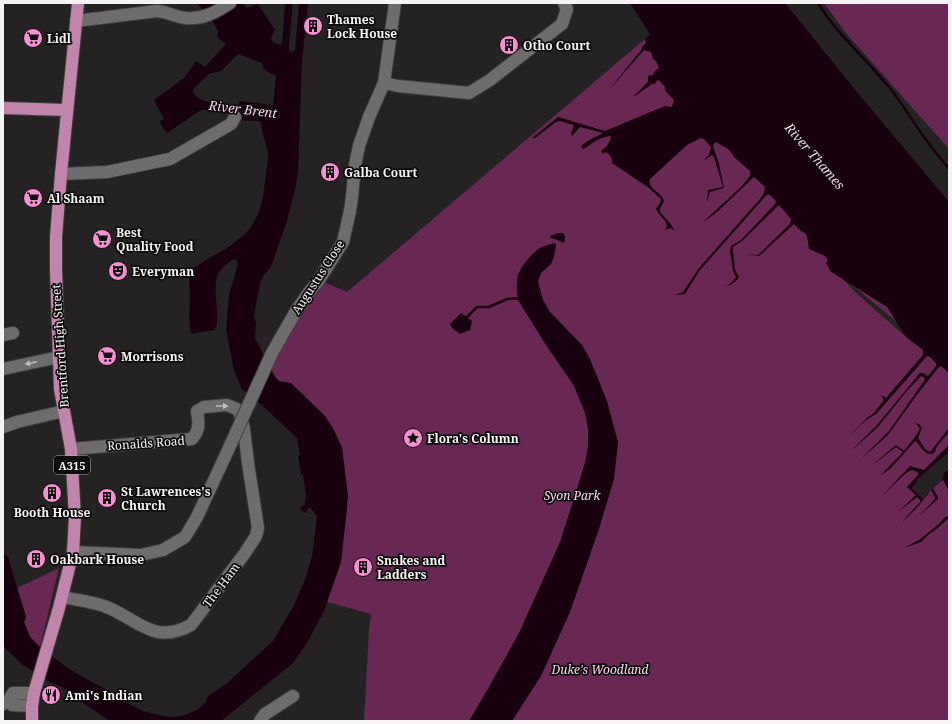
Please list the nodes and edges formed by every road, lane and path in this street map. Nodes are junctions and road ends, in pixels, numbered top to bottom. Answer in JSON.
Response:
{"nodes":[{"id":1,"x":78,"y":3,"type":"edge"},
{"id":2,"x":230,"y":3,"type":"edge"},
{"id":3,"x":395,"y":3,"type":"edge"},
{"id":4,"x":564,"y":3,"type":"edge"},
{"id":5,"x":76,"y":21,"type":"junction"},
{"id":6,"x":384,"y":83,"type":"junction"},
{"id":7,"x":3,"y":108,"type":"edge"},
{"id":8,"x":67,"y":110,"type":"junction"},
{"id":9,"x":235,"y":117,"type":"dead end"},
{"id":10,"x":61,"y":174,"type":"junction"},
{"id":11,"x":59,"y":357,"type":"junction"},
{"id":12,"x":3,"y":369,"type":"edge"},
{"id":13,"x":239,"y":410,"type":"joint"},
{"id":14,"x":64,"y":412,"type":"junction"},
{"id":15,"x":3,"y":427,"type":"edge"},
{"id":16,"x":71,"y":449,"type":"junction"},
{"id":17,"x":73,"y":552,"type":"junction"},
{"id":18,"x":62,"y":597,"type":"junction"},
{"id":19,"x":35,"y":688,"type":"junction"},
{"id":20,"x":293,"y":696,"type":"dead end"},
{"id":21,"x":6,"y":702,"type":"edge"},
{"id":22,"x":32,"y":706,"type":"junction"},
{"id":23,"x":32,"y":721,"type":"edge"},
{"id":24,"x":260,"y":721,"type":"edge"}],
"edges":[{"from":1,"to":5,"type":"main road","name":"Brentford High Street","number":"A315"},
{"from":2,"to":5,"type":"street"},
{"from":3,"to":6,"type":"street","name":"Augustus Close"},
{"from":4,"to":6,"type":"street"},
{"from":5,"to":8,"type":"main road","name":"Brentford High Street","number":"A315"},
{"from":6,"to":17,"type":"street","name":"Augustus Close","bridge":true},
{"from":7,"to":8,"type":"main road"},
{"from":8,"to":10,"type":"main road","name":"Brentford High Street","number":"A315"},
{"from":9,"to":10,"type":"street"},
{"from":10,"to":11,"type":"main road","name":"Brentford High Street","number":"A315"},
{"from":11,"to":12,"type":"street","one_way":true},
{"from":11,"to":14,"type":"main road","name":"Brentford High Street","number":"A315"},
{"from":16,"to":13,"type":"street","name":"Ronalds Road","one_way":true},
{"from":13,"to":18,"type":"street","name":"The Ham"},
{"from":14,"to":15,"type":"street"},
{"from":14,"to":16,"type":"main road","name":"Brentford High Street","number":"A315"},
{"from":16,"to":17,"type":"main road","name":"Brentford High Street","number":"A315"},
{"from":17,"to":18,"type":"main road","name":"Brentford High Street","number":"A315"},
{"from":18,"to":19,"type":"main road","name":"Brentford High Street","number":"A315"},
{"from":19,"to":21,"type":"street"},
{"from":19,"to":22,"type":"main road","number":"A315"},
{"from":20,"to":24,"type":"street"},
{"from":21,"to":22,"type":"street"},
{"from":22,"to":23,"type":"main road","number":"A315"}]}
